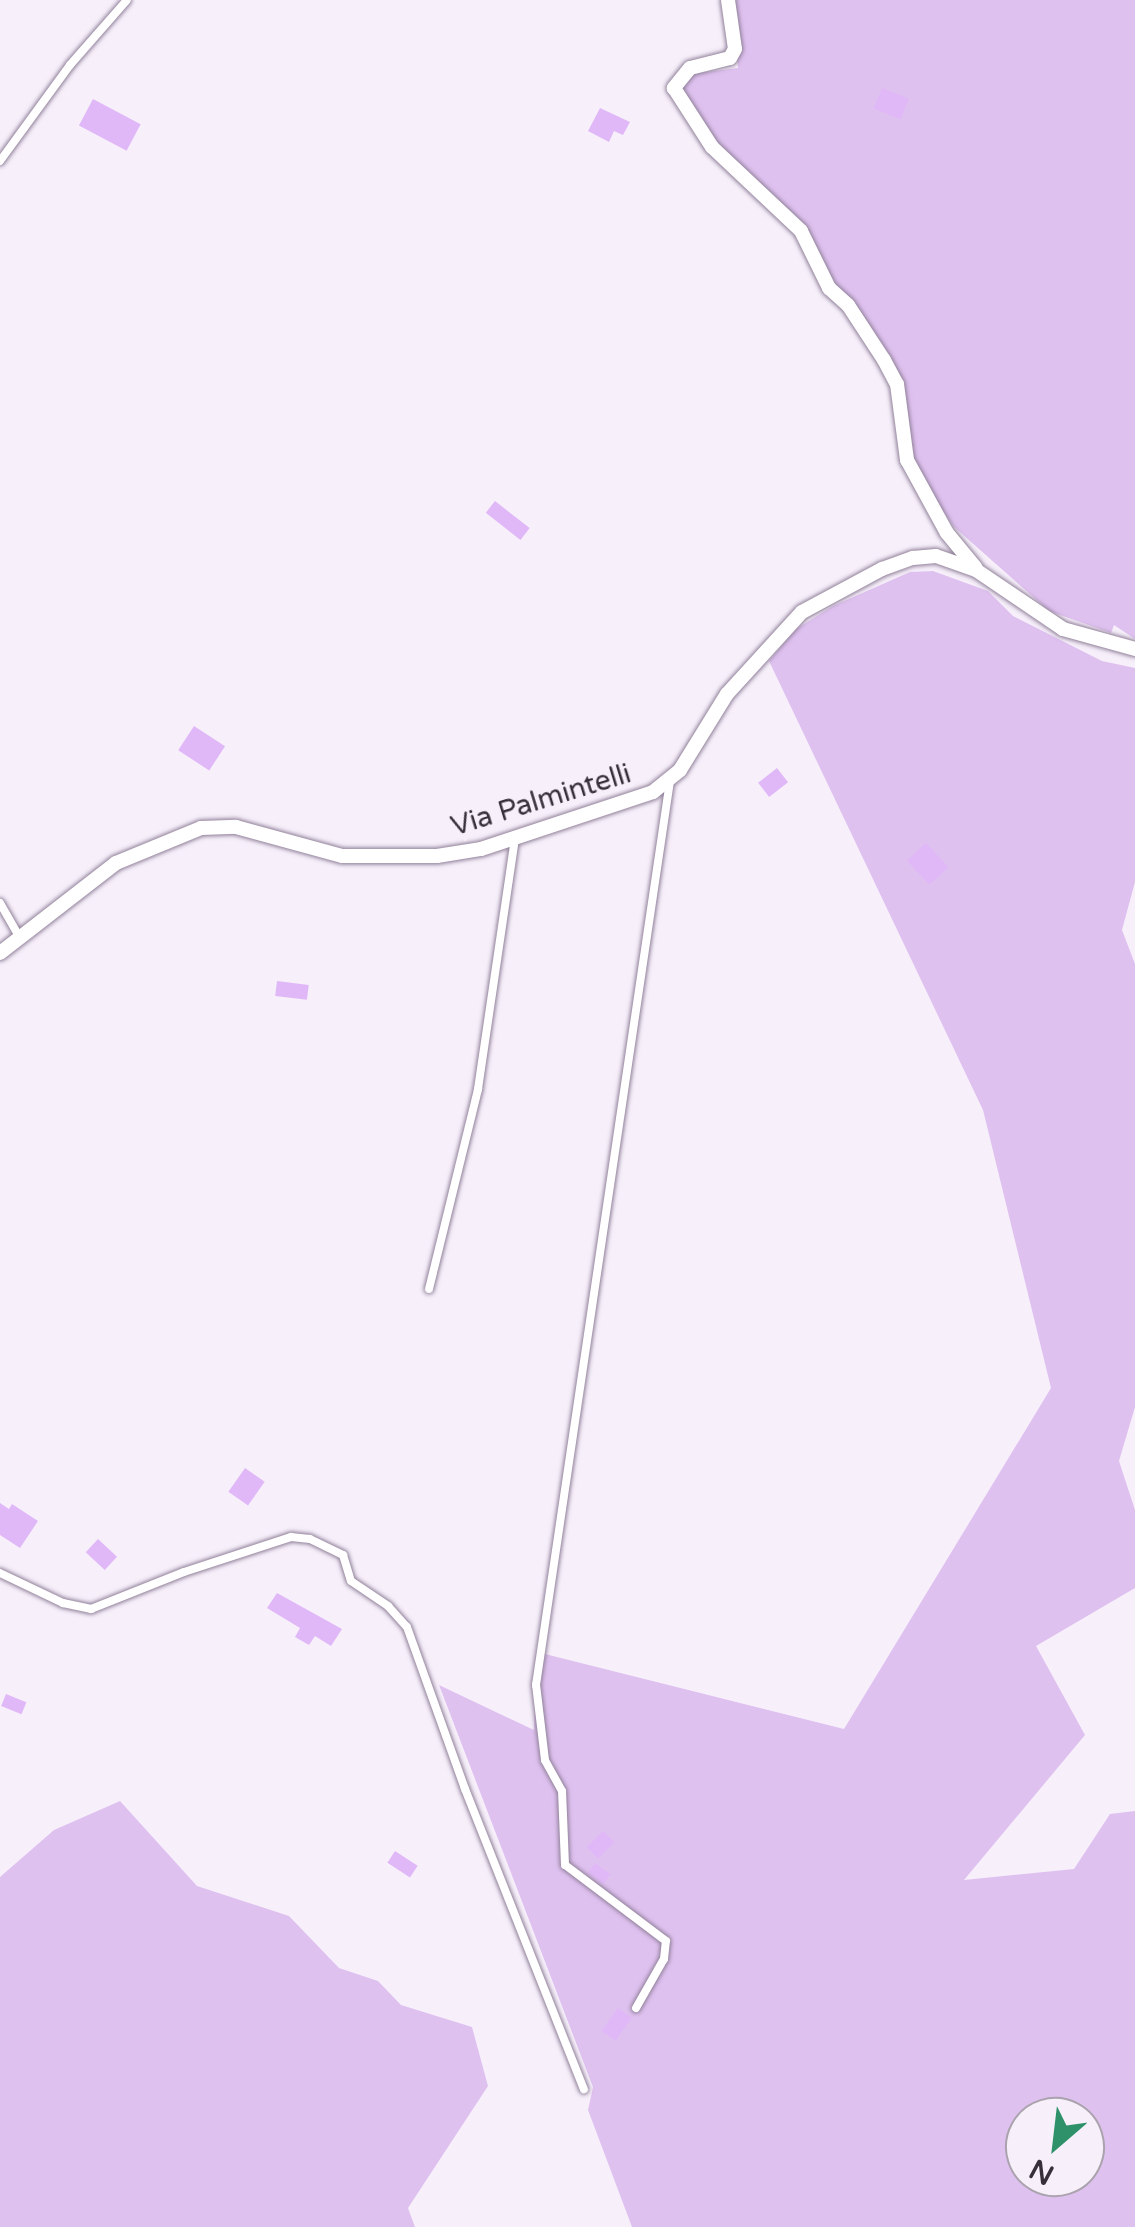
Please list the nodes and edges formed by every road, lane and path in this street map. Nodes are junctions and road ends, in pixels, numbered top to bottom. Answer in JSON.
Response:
{"nodes":[{"id":1,"x":127,"y":0,"type":"edge"},
{"id":2,"x":728,"y":0,"type":"edge"},
{"id":3,"x":0,"y":161,"type":"edge"},
{"id":4,"x":976,"y":570,"type":"junction"},
{"id":5,"x":1135,"y":649,"type":"edge"},
{"id":6,"x":670,"y":780,"type":"junction"},
{"id":7,"x":515,"y":838,"type":"junction"},
{"id":8,"x":0,"y":903,"type":"edge"},
{"id":9,"x":20,"y":938,"type":"junction"},
{"id":10,"x":0,"y":953,"type":"edge"},
{"id":11,"x":430,"y":1289,"type":"dead end"},
{"id":12,"x":0,"y":1573,"type":"edge"},
{"id":13,"x":636,"y":2008,"type":"dead end"},
{"id":14,"x":584,"y":2090,"type":"dead end"}],
"edges":[{"from":1,"to":3,"type":"lane"},
{"from":2,"to":4,"type":"street"},
{"from":4,"to":5,"type":"street","name":"Via Palmintelli"},
{"from":4,"to":6,"type":"street","name":"Via Palmintelli"},
{"from":6,"to":7,"type":"street","name":"Via Palmintelli"},
{"from":6,"to":13,"type":"lane"},
{"from":7,"to":9,"type":"street","name":"Via Palmintelli"},
{"from":7,"to":11,"type":"lane"},
{"from":8,"to":9,"type":"lane"},
{"from":9,"to":10,"type":"street","name":"Via Palmintelli"},
{"from":12,"to":14,"type":"lane"}]}
